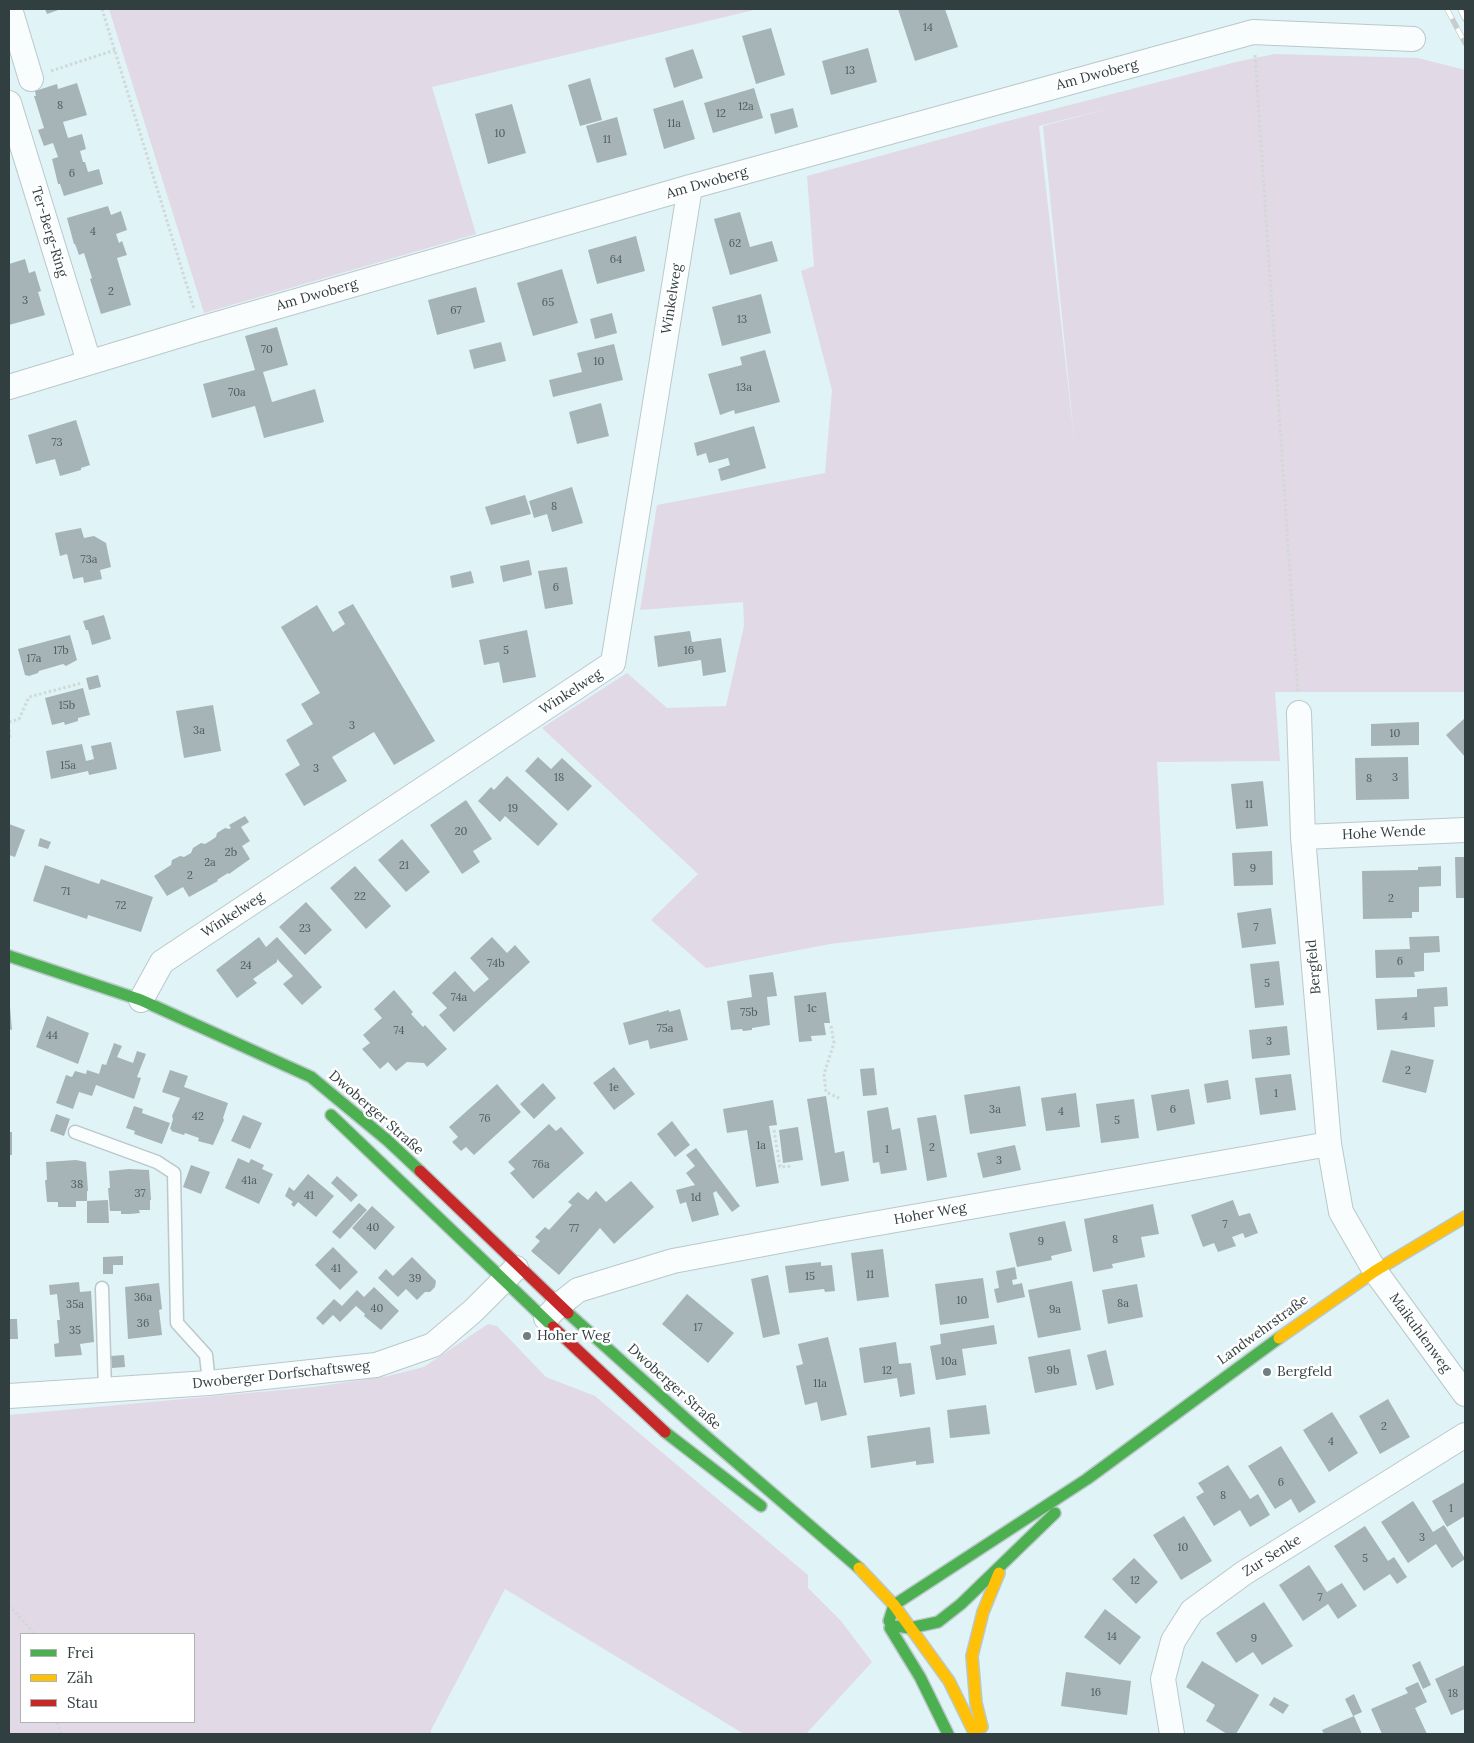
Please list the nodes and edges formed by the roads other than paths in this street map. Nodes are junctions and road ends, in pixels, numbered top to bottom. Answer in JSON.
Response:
{"nodes":[{"id":1,"x":10,"y":9,"type":"edge"},
{"id":2,"x":1413,"y":38,"type":"dead end"},
{"id":3,"x":26,"y":80,"type":"edge"},
{"id":4,"x":9,"y":103,"type":"edge"},
{"id":5,"x":690,"y":187,"type":"junction"},
{"id":6,"x":89,"y":362,"type":"junction"},
{"id":7,"x":9,"y":387,"type":"edge"},
{"id":8,"x":1299,"y":713,"type":"road end"},
{"id":9,"x":1465,"y":830,"type":"edge"},
{"id":10,"x":1303,"y":837,"type":"junction"},
{"id":11,"x":9,"y":956,"type":"edge"},
{"id":12,"x":141,"y":1000,"type":"junction"},
{"id":13,"x":216,"y":1033,"type":"junction"},
{"id":14,"x":282,"y":1076,"type":"dead end"},
{"id":15,"x":323,"y":1109,"type":"dead end"},
{"id":16,"x":75,"y":1132,"type":"dead end"},
{"id":17,"x":1329,"y":1144,"type":"junction"},
{"id":18,"x":1465,"y":1218,"type":"edge"},
{"id":19,"x":1375,"y":1271,"type":"junction"},
{"id":20,"x":511,"y":1273,"type":"junction"},
{"id":21,"x":102,"y":1288,"type":"dead end"},
{"id":22,"x":552,"y":1312,"type":"junction"},
{"id":23,"x":209,"y":1383,"type":"junction"},
{"id":24,"x":105,"y":1390,"type":"junction"},
{"id":25,"x":1465,"y":1394,"type":"edge"},
{"id":26,"x":9,"y":1396,"type":"edge"},
{"id":27,"x":1465,"y":1434,"type":"edge"},
{"id":28,"x":1087,"y":1479,"type":"junction"},
{"id":29,"x":772,"y":1514,"type":"dead end"},
{"id":30,"x":1003,"y":1562,"type":"junction"},
{"id":31,"x":894,"y":1605,"type":"junction"},
{"id":32,"x":885,"y":1621,"type":"junction"},
{"id":33,"x":910,"y":1628,"type":"junction"},
{"id":34,"x":948,"y":1734,"type":"edge"},
{"id":35,"x":975,"y":1734,"type":"edge"},
{"id":36,"x":984,"y":1734,"type":"edge"},
{"id":37,"x":1172,"y":1734,"type":"edge"}],
"edges":[{"from":1,"to":3,"type":"street"},
{"from":2,"to":5,"type":"street","name":"Am Dwoberg"},
{"from":4,"to":6,"type":"street","name":"Ter-Berg-Ring"},
{"from":5,"to":6,"type":"street","name":"Am Dwoberg"},
{"from":5,"to":12,"type":"street","name":"Winkelweg"},
{"from":6,"to":7,"type":"street","name":"Am Dwoberg"},
{"from":8,"to":10,"type":"street","name":"Bergfeld"},
{"from":9,"to":10,"type":"street","name":"Hohe Wende"},
{"from":10,"to":17,"type":"street","name":"Bergfeld"},
{"from":11,"to":12,"type":"street","name":"Dwoberger Straße"},
{"from":12,"to":13,"type":"street","name":"Dwoberger Straße"},
{"from":13,"to":14,"type":"street","name":"Dwoberger Straße"},
{"from":13,"to":20,"type":"street","name":"Dwoberger Straße"},
{"from":15,"to":20,"type":"street","name":"Dwoberger Straße"},
{"from":16,"to":23,"type":"lane"},
{"from":17,"to":19,"type":"street","name":"Bergfeld"},
{"from":17,"to":22,"type":"street","name":"Hoher Weg"},
{"from":18,"to":19,"type":"street","name":"Landwehrstraße"},
{"from":19,"to":25,"type":"street","name":"Maikuhlenweg"},
{"from":19,"to":28,"type":"street","name":"Landwehrstraße"},
{"from":20,"to":22,"type":"street","name":"Dwoberger Straße"},
{"from":20,"to":22,"type":"street","name":"Dwoberger Straße"},
{"from":20,"to":23,"type":"street","name":"Dwoberger Dorfschaftsweg"},
{"from":21,"to":24,"type":"lane"},
{"from":22,"to":29,"type":"street","name":"Dwoberger Straße"},
{"from":22,"to":31,"type":"street","name":"Dwoberger Straße"},
{"from":23,"to":24,"type":"street","name":"Dwoberger Dorfschaftsweg"},
{"from":24,"to":26,"type":"street","name":"Dwoberger Dorfschaftsweg"},
{"from":27,"to":37,"type":"street","name":"Zur Senke"},
{"from":28,"to":30,"type":"street","name":"Landwehrstraße"},
{"from":28,"to":31,"type":"street","name":"Landwehrstraße"},
{"from":30,"to":33,"type":"street","name":"Landwehrstraße"},
{"from":30,"to":36,"type":"street","name":"Landwehrstraße"},
{"from":31,"to":32,"type":"street"},
{"from":31,"to":33,"type":"street","name":"Dwoberger Straße"},
{"from":32,"to":33,"type":"street","name":"Landwehrstraße"},
{"from":32,"to":34,"type":"street"},
{"from":33,"to":35,"type":"street","name":"Dwoberger Straße"}]}
